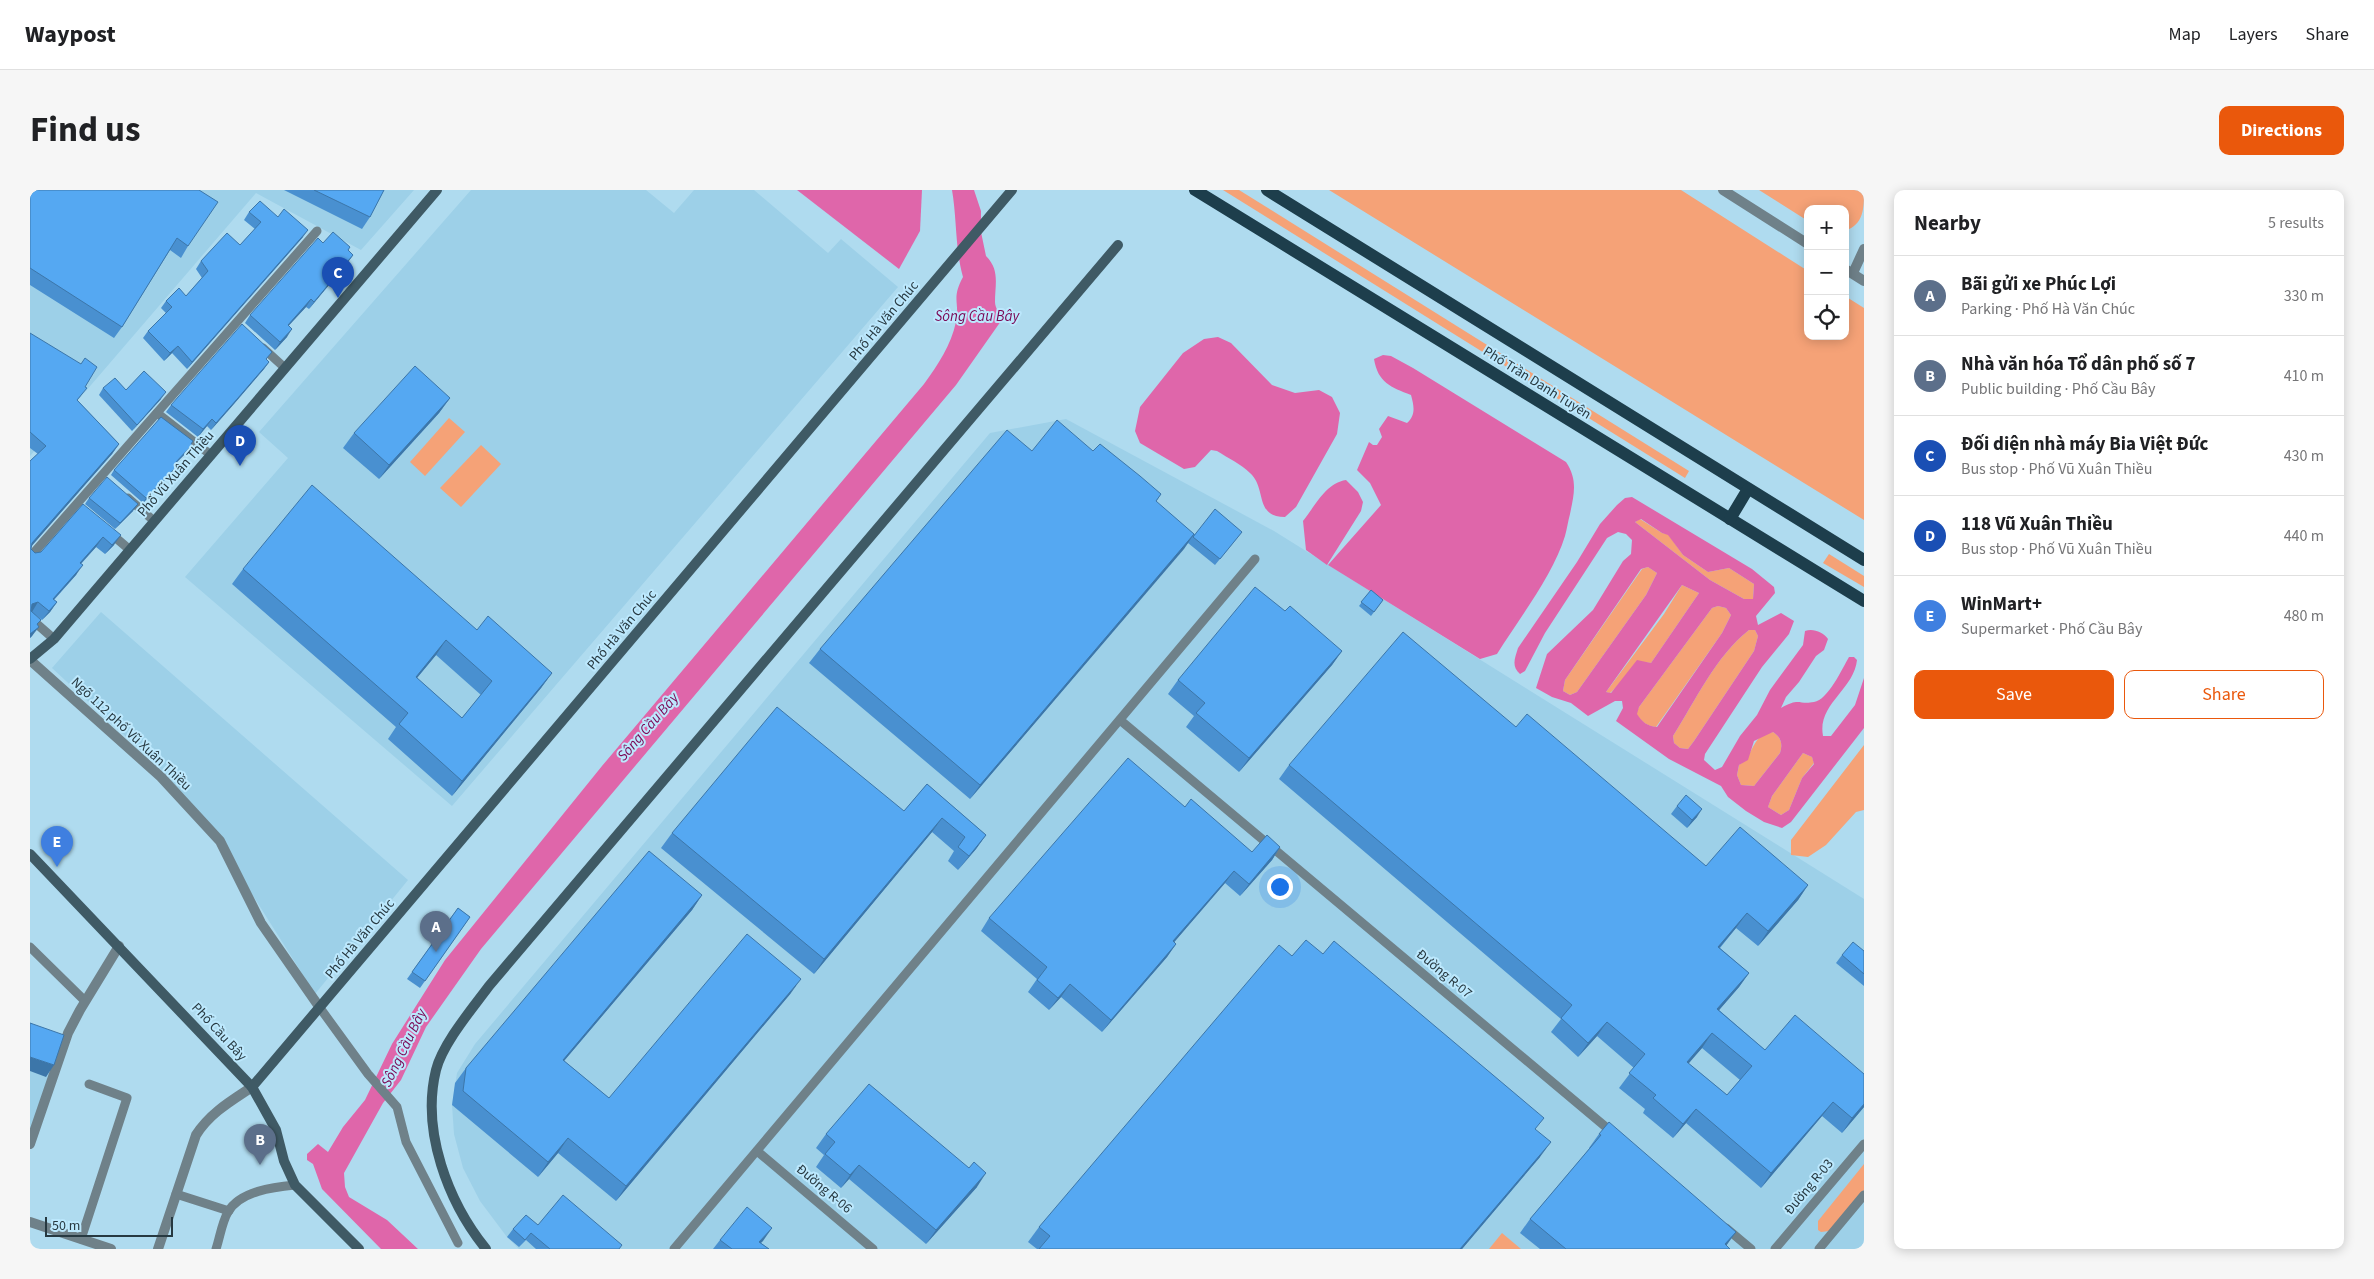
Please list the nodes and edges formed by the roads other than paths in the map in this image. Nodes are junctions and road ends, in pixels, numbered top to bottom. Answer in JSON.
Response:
{"nodes":[{"id":1,"x":437,"y":190,"type":"edge"},
{"id":2,"x":1195,"y":190,"type":"edge"},
{"id":3,"x":1267,"y":190,"type":"edge"},
{"id":4,"x":1723,"y":190,"type":"edge"},
{"id":5,"x":1010,"y":192,"type":"edge"},
{"id":6,"x":317,"y":232,"type":"dead end"},
{"id":7,"x":1804,"y":241,"type":"edge"},
{"id":8,"x":1118,"y":245,"type":"dead end"},
{"id":9,"x":1864,"y":249,"type":"edge"},
{"id":10,"x":1849,"y":271,"type":"edge"},
{"id":11,"x":1864,"y":281,"type":"edge"},
{"id":12,"x":257,"y":342,"type":"edge"},
{"id":13,"x":286,"y":368,"type":"junction"},
{"id":14,"x":158,"y":413,"type":"junction"},
{"id":15,"x":211,"y":454,"type":"junction"},
{"id":16,"x":102,"y":475,"type":"junction"},
{"id":17,"x":110,"y":481,"type":"edge"},
{"id":18,"x":117,"y":488,"type":"edge"},
{"id":19,"x":1748,"y":488,"type":"junction"},
{"id":20,"x":76,"y":505,"type":"junction"},
{"id":21,"x":83,"y":512,"type":"edge"},
{"id":22,"x":1730,"y":519,"type":"junction"},
{"id":23,"x":154,"y":521,"type":"junction"},
{"id":24,"x":99,"y":524,"type":"edge"},
{"id":25,"x":130,"y":550,"type":"junction"},
{"id":26,"x":30,"y":557,"type":"edge"},
{"id":27,"x":1255,"y":559,"type":"dead end"},
{"id":28,"x":1864,"y":560,"type":"edge"},
{"id":29,"x":1864,"y":601,"type":"edge"},
{"id":30,"x":30,"y":618,"type":"edge"},
{"id":31,"x":54,"y":639,"type":"junction"},
{"id":32,"x":30,"y":660,"type":"edge"},
{"id":33,"x":1120,"y":720,"type":"junction"},
{"id":34,"x":30,"y":854,"type":"edge"},
{"id":35,"x":30,"y":946,"type":"edge"},
{"id":36,"x":119,"y":946,"type":"junction"},
{"id":37,"x":85,"y":1001,"type":"junction"},
{"id":38,"x":320,"y":1008,"type":"junction"},
{"id":39,"x":89,"y":1084,"type":"dead end"},
{"id":40,"x":252,"y":1088,"type":"junction"},
{"id":41,"x":1622,"y":1141,"type":"edge"},
{"id":42,"x":30,"y":1144,"type":"edge"},
{"id":43,"x":1864,"y":1144,"type":"edge"},
{"id":44,"x":757,"y":1151,"type":"junction"},
{"id":45,"x":295,"y":1185,"type":"junction"},
{"id":46,"x":176,"y":1194,"type":"junction"},
{"id":47,"x":1864,"y":1195,"type":"edge"},
{"id":48,"x":228,"y":1211,"type":"junction"},
{"id":49,"x":30,"y":1222,"type":"edge"},
{"id":50,"x":1720,"y":1224,"type":"edge"},
{"id":51,"x":81,"y":1239,"type":"junction"},
{"id":52,"x":458,"y":1243,"type":"dead end"},
{"id":53,"x":349,"y":1245,"type":"edge"},
{"id":54,"x":111,"y":1249,"type":"edge"},
{"id":55,"x":158,"y":1249,"type":"edge"},
{"id":56,"x":216,"y":1249,"type":"edge"},
{"id":57,"x":359,"y":1249,"type":"edge"},
{"id":58,"x":486,"y":1249,"type":"edge"},
{"id":59,"x":674,"y":1249,"type":"edge"},
{"id":60,"x":873,"y":1249,"type":"edge"},
{"id":61,"x":1751,"y":1249,"type":"edge"},
{"id":62,"x":1775,"y":1249,"type":"edge"},
{"id":63,"x":1819,"y":1249,"type":"edge"}],
"edges":[{"from":1,"to":13,"type":"street","name":"Phố Vũ Xuân Thiều"},
{"from":2,"to":22,"type":"main road","name":"Phố Trần Danh Tuyên"},
{"from":3,"to":19,"type":"main road","name":"Phố Trần Danh Tuyên"},
{"from":4,"to":7,"type":"street"},
{"from":5,"to":38,"type":"street","name":"Phố Hà Văn Chúc"},
{"from":6,"to":14,"type":"lane"},
{"from":8,"to":58,"type":"street"},
{"from":9,"to":10,"type":"street"},
{"from":10,"to":11,"type":"street"},
{"from":12,"to":13,"type":"lane"},
{"from":13,"to":15,"type":"street","name":"Phố Vũ Xuân Thiều"},
{"from":14,"to":15,"type":"lane"},
{"from":14,"to":16,"type":"lane"},
{"from":15,"to":23,"type":"street","name":"Phố Vũ Xuân Thiều"},
{"from":16,"to":17,"type":"lane"},
{"from":16,"to":20,"type":"lane"},
{"from":18,"to":23,"type":"lane"},
{"from":19,"to":22,"type":"main road"},
{"from":19,"to":28,"type":"main road","name":"Phố Trần Danh Tuyên"},
{"from":20,"to":21,"type":"lane"},
{"from":20,"to":26,"type":"lane"},
{"from":22,"to":29,"type":"main road","name":"Phố Trần Danh Tuyên"},
{"from":23,"to":25,"type":"street","name":"Phố Vũ Xuân Thiều"},
{"from":24,"to":25,"type":"lane"},
{"from":25,"to":31,"type":"street","name":"Phố Vũ Xuân Thiều"},
{"from":27,"to":33,"type":"lane"},
{"from":30,"to":31,"type":"lane"},
{"from":31,"to":32,"type":"street","name":"Phố Vũ Xuân Thiều"},
{"from":32,"to":38,"type":"street","name":"Ngõ 112 phố Vũ Xuân Thiều"},
{"from":33,"to":41,"type":"lane","name":"Đường R-07"},
{"from":33,"to":44,"type":"lane"},
{"from":34,"to":36,"type":"street","name":"Phố Cầu Bây"},
{"from":35,"to":37,"type":"lane"},
{"from":36,"to":37,"type":"street"},
{"from":36,"to":40,"type":"street","name":"Phố Cầu Bây"},
{"from":37,"to":42,"type":"street"},
{"from":38,"to":40,"type":"street","name":"Phố Hà Văn Chúc"},
{"from":38,"to":52,"type":"lane"},
{"from":39,"to":51,"type":"lane"},
{"from":40,"to":45,"type":"street","name":"Phố Cầu Bây"},
{"from":40,"to":46,"type":"street"},
{"from":43,"to":62,"type":"lane","name":"Đường R-03"},
{"from":44,"to":59,"type":"lane"},
{"from":44,"to":60,"type":"lane","name":"Đường R-06"},
{"from":45,"to":48,"type":"lane"},
{"from":45,"to":53,"type":"street","name":"Phố Cầu Bây"},
{"from":46,"to":48,"type":"lane"},
{"from":46,"to":55,"type":"street"},
{"from":47,"to":63,"type":"lane"},
{"from":48,"to":56,"type":"lane"},
{"from":49,"to":51,"type":"street"},
{"from":50,"to":61,"type":"lane"},
{"from":51,"to":54,"type":"street"},
{"from":53,"to":57,"type":"street","name":"Phố Cầu Bây"}]}
